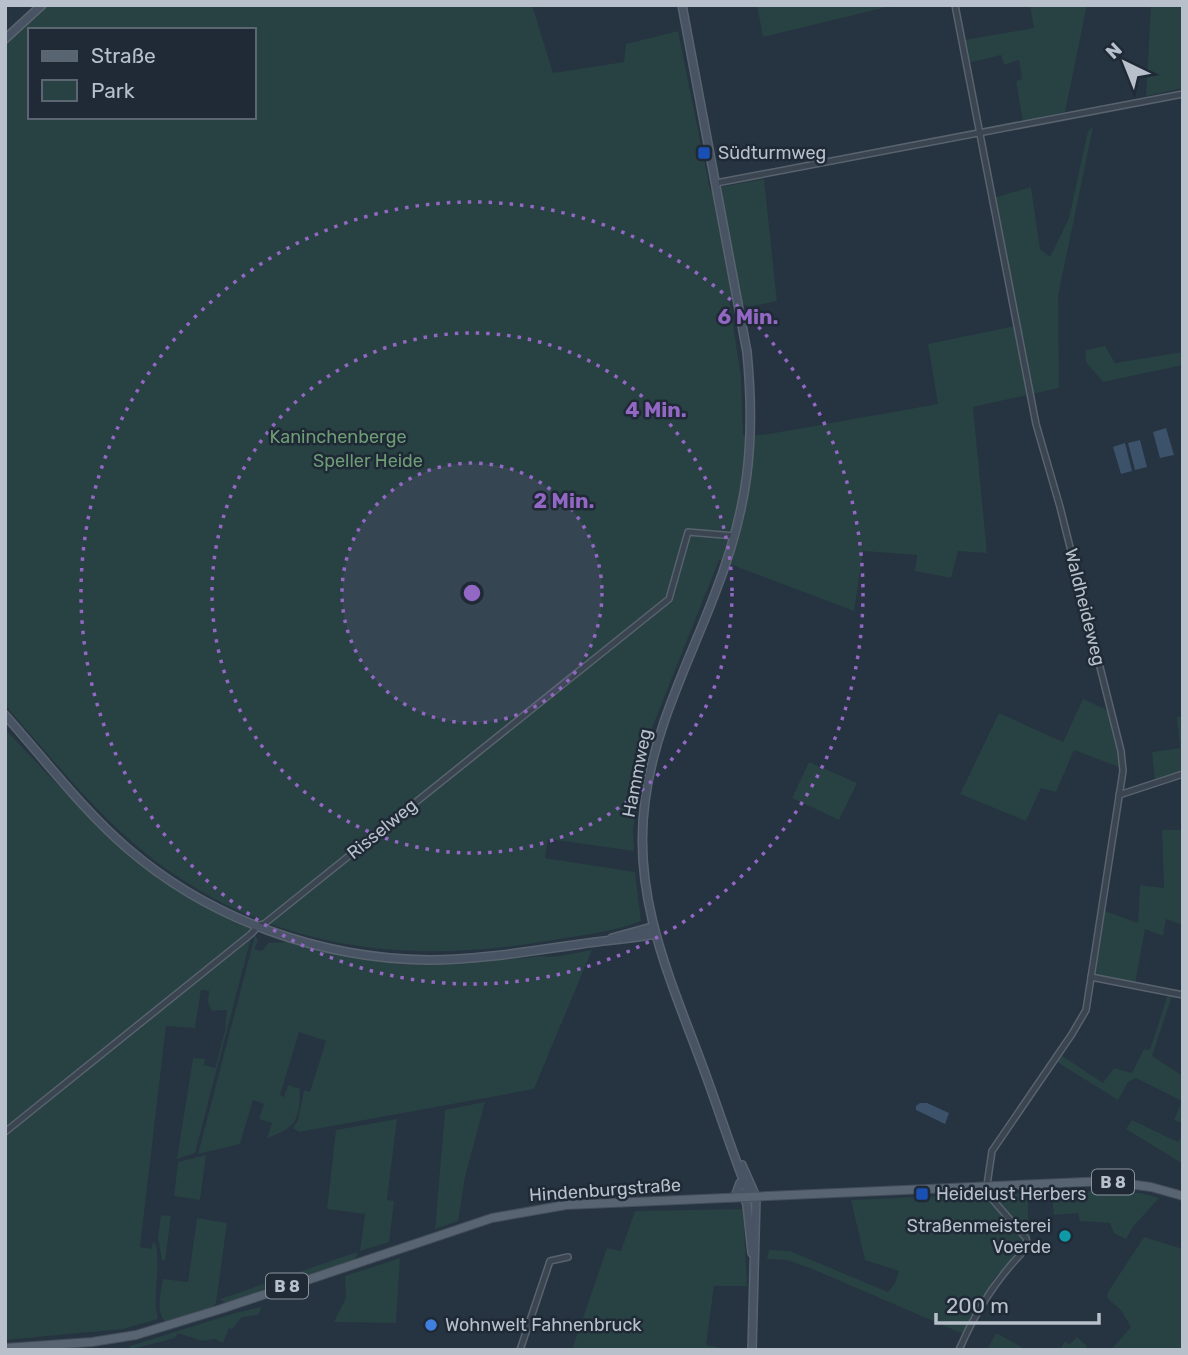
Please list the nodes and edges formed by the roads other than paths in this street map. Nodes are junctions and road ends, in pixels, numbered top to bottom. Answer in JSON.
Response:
{"nodes":[{"id":1,"x":42,"y":5,"type":"edge"},
{"id":2,"x":682,"y":5,"type":"edge"},
{"id":3,"x":955,"y":5,"type":"edge"},
{"id":4,"x":5,"y":39,"type":"edge"},
{"id":5,"x":1183,"y":94,"type":"edge"},
{"id":6,"x":979,"y":133,"type":"junction"},
{"id":7,"x":716,"y":183,"type":"junction"},
{"id":8,"x":734,"y":538,"type":"junction"},
{"id":9,"x":5,"y":715,"type":"edge"},
{"id":10,"x":1183,"y":774,"type":"edge"},
{"id":11,"x":1119,"y":795,"type":"junction"},
{"id":12,"x":259,"y":925,"type":"junction"},
{"id":13,"x":654,"y":931,"type":"junction"},
{"id":14,"x":1091,"y":977,"type":"junction"},
{"id":15,"x":1183,"y":995,"type":"edge"},
{"id":16,"x":5,"y":1132,"type":"edge"},
{"id":17,"x":729,"y":1137,"type":"junction"},
{"id":18,"x":985,"y":1186,"type":"junction"},
{"id":19,"x":1183,"y":1196,"type":"edge"},
{"id":20,"x":748,"y":1197,"type":"junction"},
{"id":21,"x":568,"y":1258,"type":"dead end"},
{"id":22,"x":754,"y":1264,"type":"junction"},
{"id":23,"x":5,"y":1348,"type":"edge"},
{"id":24,"x":520,"y":1350,"type":"edge"},
{"id":25,"x":752,"y":1350,"type":"edge"},
{"id":26,"x":959,"y":1350,"type":"edge"}],
"edges":[{"from":1,"to":4,"type":"main road"},
{"from":2,"to":7,"type":"main road","name":"Hammweg"},
{"from":3,"to":6,"type":"street","name":"Waldheideweg"},
{"from":5,"to":6,"type":"street"},
{"from":6,"to":7,"type":"street"},
{"from":6,"to":11,"type":"street","name":"Waldheideweg"},
{"from":7,"to":8,"type":"main road","name":"Hammweg"},
{"from":8,"to":12,"type":"street","name":"Risselweg"},
{"from":8,"to":13,"type":"main road","name":"Hammweg"},
{"from":9,"to":12,"type":"main road"},
{"from":10,"to":11,"type":"street"},
{"from":11,"to":14,"type":"street","name":"Waldheideweg"},
{"from":12,"to":13,"type":"main road"},
{"from":12,"to":16,"type":"street","name":"Risselweg"},
{"from":13,"to":17,"type":"main road","name":"Hammweg"},
{"from":14,"to":15,"type":"street"},
{"from":14,"to":18,"type":"street","name":"Waldheideweg"},
{"from":17,"to":20,"type":"main road","name":"Hammweg"},
{"from":17,"to":20,"type":"main road","name":"Hammweg"},
{"from":18,"to":19,"type":"main road","name":"Hindenburgstraße","number":"B 8"},
{"from":18,"to":20,"type":"main road","name":"Hindenburgstraße","number":"B 8"},
{"from":18,"to":26,"type":"street"},
{"from":20,"to":22,"type":"main road","name":"Hammweg"},
{"from":20,"to":22,"type":"main road","name":"Hammweg"},
{"from":20,"to":23,"type":"main road","name":"Hindenburgstraße","number":"B 8"},
{"from":21,"to":24,"type":"street"},
{"from":22,"to":25,"type":"main road","name":"Hammweg"}]}
